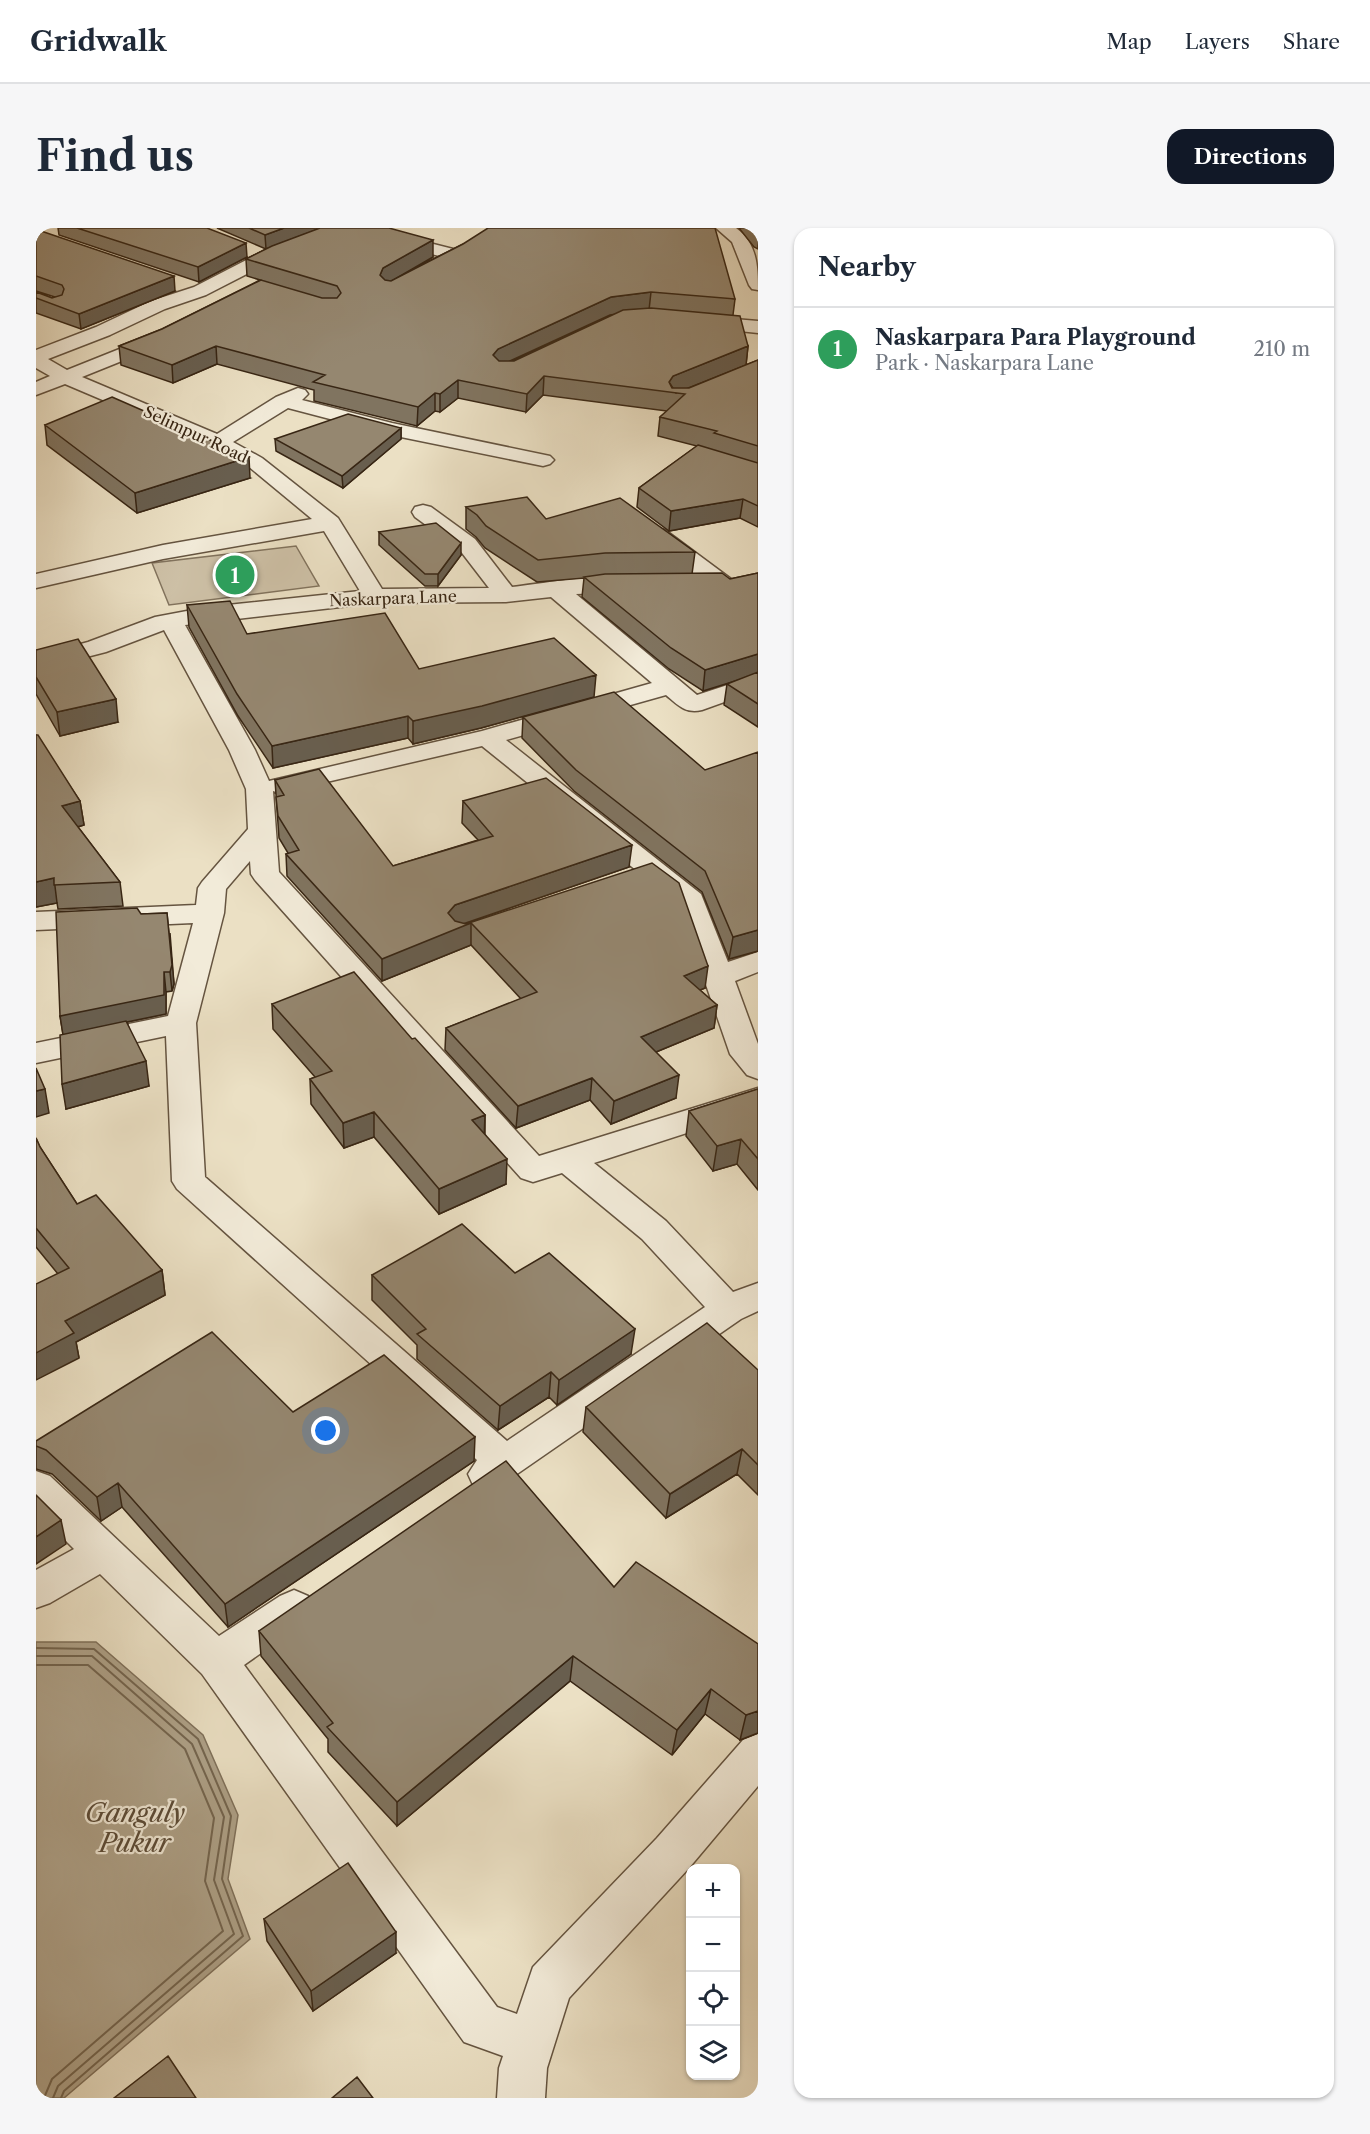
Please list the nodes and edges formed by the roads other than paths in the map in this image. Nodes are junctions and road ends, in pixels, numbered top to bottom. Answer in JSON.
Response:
{"nodes":[{"id":1,"x":343,"y":228,"type":"edge"},
{"id":2,"x":725,"y":228,"type":"edge"},
{"id":3,"x":364,"y":231,"type":"edge"},
{"id":4,"x":758,"y":234,"type":"edge"},
{"id":5,"x":740,"y":239,"type":"junction"},
{"id":6,"x":471,"y":245,"type":"edge"},
{"id":7,"x":247,"y":250,"type":"edge"},
{"id":8,"x":455,"y":255,"type":"junction"},
{"id":9,"x":266,"y":257,"type":"junction"},
{"id":10,"x":430,"y":268,"type":"edge"},
{"id":11,"x":226,"y":278,"type":"junction"},
{"id":12,"x":178,"y":283,"type":"dead end"},
{"id":13,"x":249,"y":285,"type":"edge"},
{"id":14,"x":758,"y":285,"type":"edge"},
{"id":15,"x":200,"y":291,"type":"junction"},
{"id":16,"x":681,"y":321,"type":"edge"},
{"id":17,"x":758,"y":327,"type":"edge"},
{"id":18,"x":181,"y":328,"type":"edge"},
{"id":19,"x":36,"y":358,"type":"edge"},
{"id":20,"x":67,"y":378,"type":"junction"},
{"id":21,"x":36,"y":389,"type":"edge"},
{"id":22,"x":218,"y":442,"type":"junction"},
{"id":23,"x":543,"y":460,"type":"dead end"},
{"id":24,"x":423,"y":512,"type":"dead end"},
{"id":25,"x":636,"y":520,"type":"edge"},
{"id":26,"x":330,"y":522,"type":"junction"},
{"id":27,"x":36,"y":581,"type":"edge"},
{"id":28,"x":651,"y":585,"type":"edge"},
{"id":29,"x":687,"y":585,"type":"edge"},
{"id":30,"x":556,"y":589,"type":"junction"},
{"id":31,"x":506,"y":595,"type":"junction"},
{"id":32,"x":375,"y":596,"type":"junction"},
{"id":33,"x":171,"y":621,"type":"junction"},
{"id":34,"x":36,"y":663,"type":"edge"},
{"id":35,"x":758,"y":682,"type":"edge"},
{"id":36,"x":670,"y":686,"type":"junction"},
{"id":37,"x":487,"y":737,"type":"junction"},
{"id":38,"x":260,"y":789,"type":"junction"},
{"id":39,"x":262,"y":830,"type":"junction"},
{"id":40,"x":654,"y":871,"type":"junction"},
{"id":41,"x":621,"y":882,"type":"edge"},
{"id":42,"x":210,"y":913,"type":"junction"},
{"id":43,"x":36,"y":921,"type":"edge"},
{"id":44,"x":758,"y":961,"type":"edge"},
{"id":45,"x":718,"y":976,"type":"junction"},
{"id":46,"x":181,"y":1023,"type":"junction"},
{"id":47,"x":36,"y":1053,"type":"edge"},
{"id":48,"x":758,"y":1068,"type":"edge"},
{"id":49,"x":758,"y":1099,"type":"edge"},
{"id":50,"x":567,"y":1158,"type":"junction"},
{"id":51,"x":743,"y":1302,"type":"edge"},
{"id":52,"x":505,"y":1462,"type":"junction"},
{"id":53,"x":36,"y":1487,"type":"edge"},
{"id":54,"x":457,"y":1495,"type":"edge"},
{"id":55,"x":104,"y":1551,"type":"junction"},
{"id":56,"x":322,"y":1588,"type":"edge"},
{"id":57,"x":36,"y":1591,"type":"edge"},
{"id":58,"x":217,"y":1661,"type":"junction"},
{"id":59,"x":755,"y":1765,"type":"edge"},
{"id":60,"x":531,"y":2043,"type":"junction"},
{"id":61,"x":521,"y":2098,"type":"edge"}],
"edges":[{"from":1,"to":9,"type":"street"},
{"from":2,"to":5,"type":"street"},
{"from":3,"to":8,"type":"street"},
{"from":4,"to":5,"type":"street"},
{"from":5,"to":14,"type":"street"},
{"from":6,"to":8,"type":"street"},
{"from":7,"to":9,"type":"street"},
{"from":8,"to":10,"type":"street"},
{"from":9,"to":11,"type":"street"},
{"from":11,"to":13,"type":"street"},
{"from":11,"to":15,"type":"street"},
{"from":12,"to":15,"type":"street"},
{"from":15,"to":19,"type":"street"},
{"from":16,"to":17,"type":"street"},
{"from":18,"to":20,"type":"street"},
{"from":19,"to":20,"type":"street","name":"Selimpur Road"},
{"from":20,"to":21,"type":"street"},
{"from":20,"to":22,"type":"street","name":"Selimpur Road"},
{"from":22,"to":23,"type":"street"},
{"from":22,"to":26,"type":"street","name":"Selimpur Road"},
{"from":24,"to":31,"type":"street"},
{"from":25,"to":29,"type":"street"},
{"from":26,"to":27,"type":"street"},
{"from":26,"to":32,"type":"street","name":"Selimpur Road"},
{"from":28,"to":30,"type":"street","name":"Naskarpara Lane"},
{"from":30,"to":31,"type":"street","name":"Naskarpara Lane"},
{"from":30,"to":36,"type":"street"},
{"from":31,"to":32,"type":"street","name":"Naskarpara Lane"},
{"from":32,"to":33,"type":"street","name":"Naskarpara Lane"},
{"from":33,"to":34,"type":"street","name":"Naskarpara Lane"},
{"from":33,"to":38,"type":"street"},
{"from":35,"to":36,"type":"street"},
{"from":36,"to":37,"type":"street"},
{"from":37,"to":38,"type":"street"},
{"from":37,"to":40,"type":"street"},
{"from":38,"to":39,"type":"street"},
{"from":39,"to":42,"type":"street"},
{"from":39,"to":50,"type":"street"},
{"from":40,"to":41,"type":"street"},
{"from":40,"to":45,"type":"street"},
{"from":42,"to":43,"type":"street"},
{"from":42,"to":46,"type":"street"},
{"from":44,"to":45,"type":"street"},
{"from":45,"to":48,"type":"street"},
{"from":46,"to":47,"type":"street"},
{"from":46,"to":52,"type":"street"},
{"from":49,"to":50,"type":"street"},
{"from":50,"to":51,"type":"street"},
{"from":51,"to":52,"type":"street"},
{"from":52,"to":54,"type":"street"},
{"from":53,"to":55,"type":"street"},
{"from":55,"to":57,"type":"street"},
{"from":55,"to":58,"type":"street"},
{"from":56,"to":58,"type":"street"},
{"from":58,"to":60,"type":"street"},
{"from":59,"to":60,"type":"street"},
{"from":60,"to":61,"type":"street"}]}
